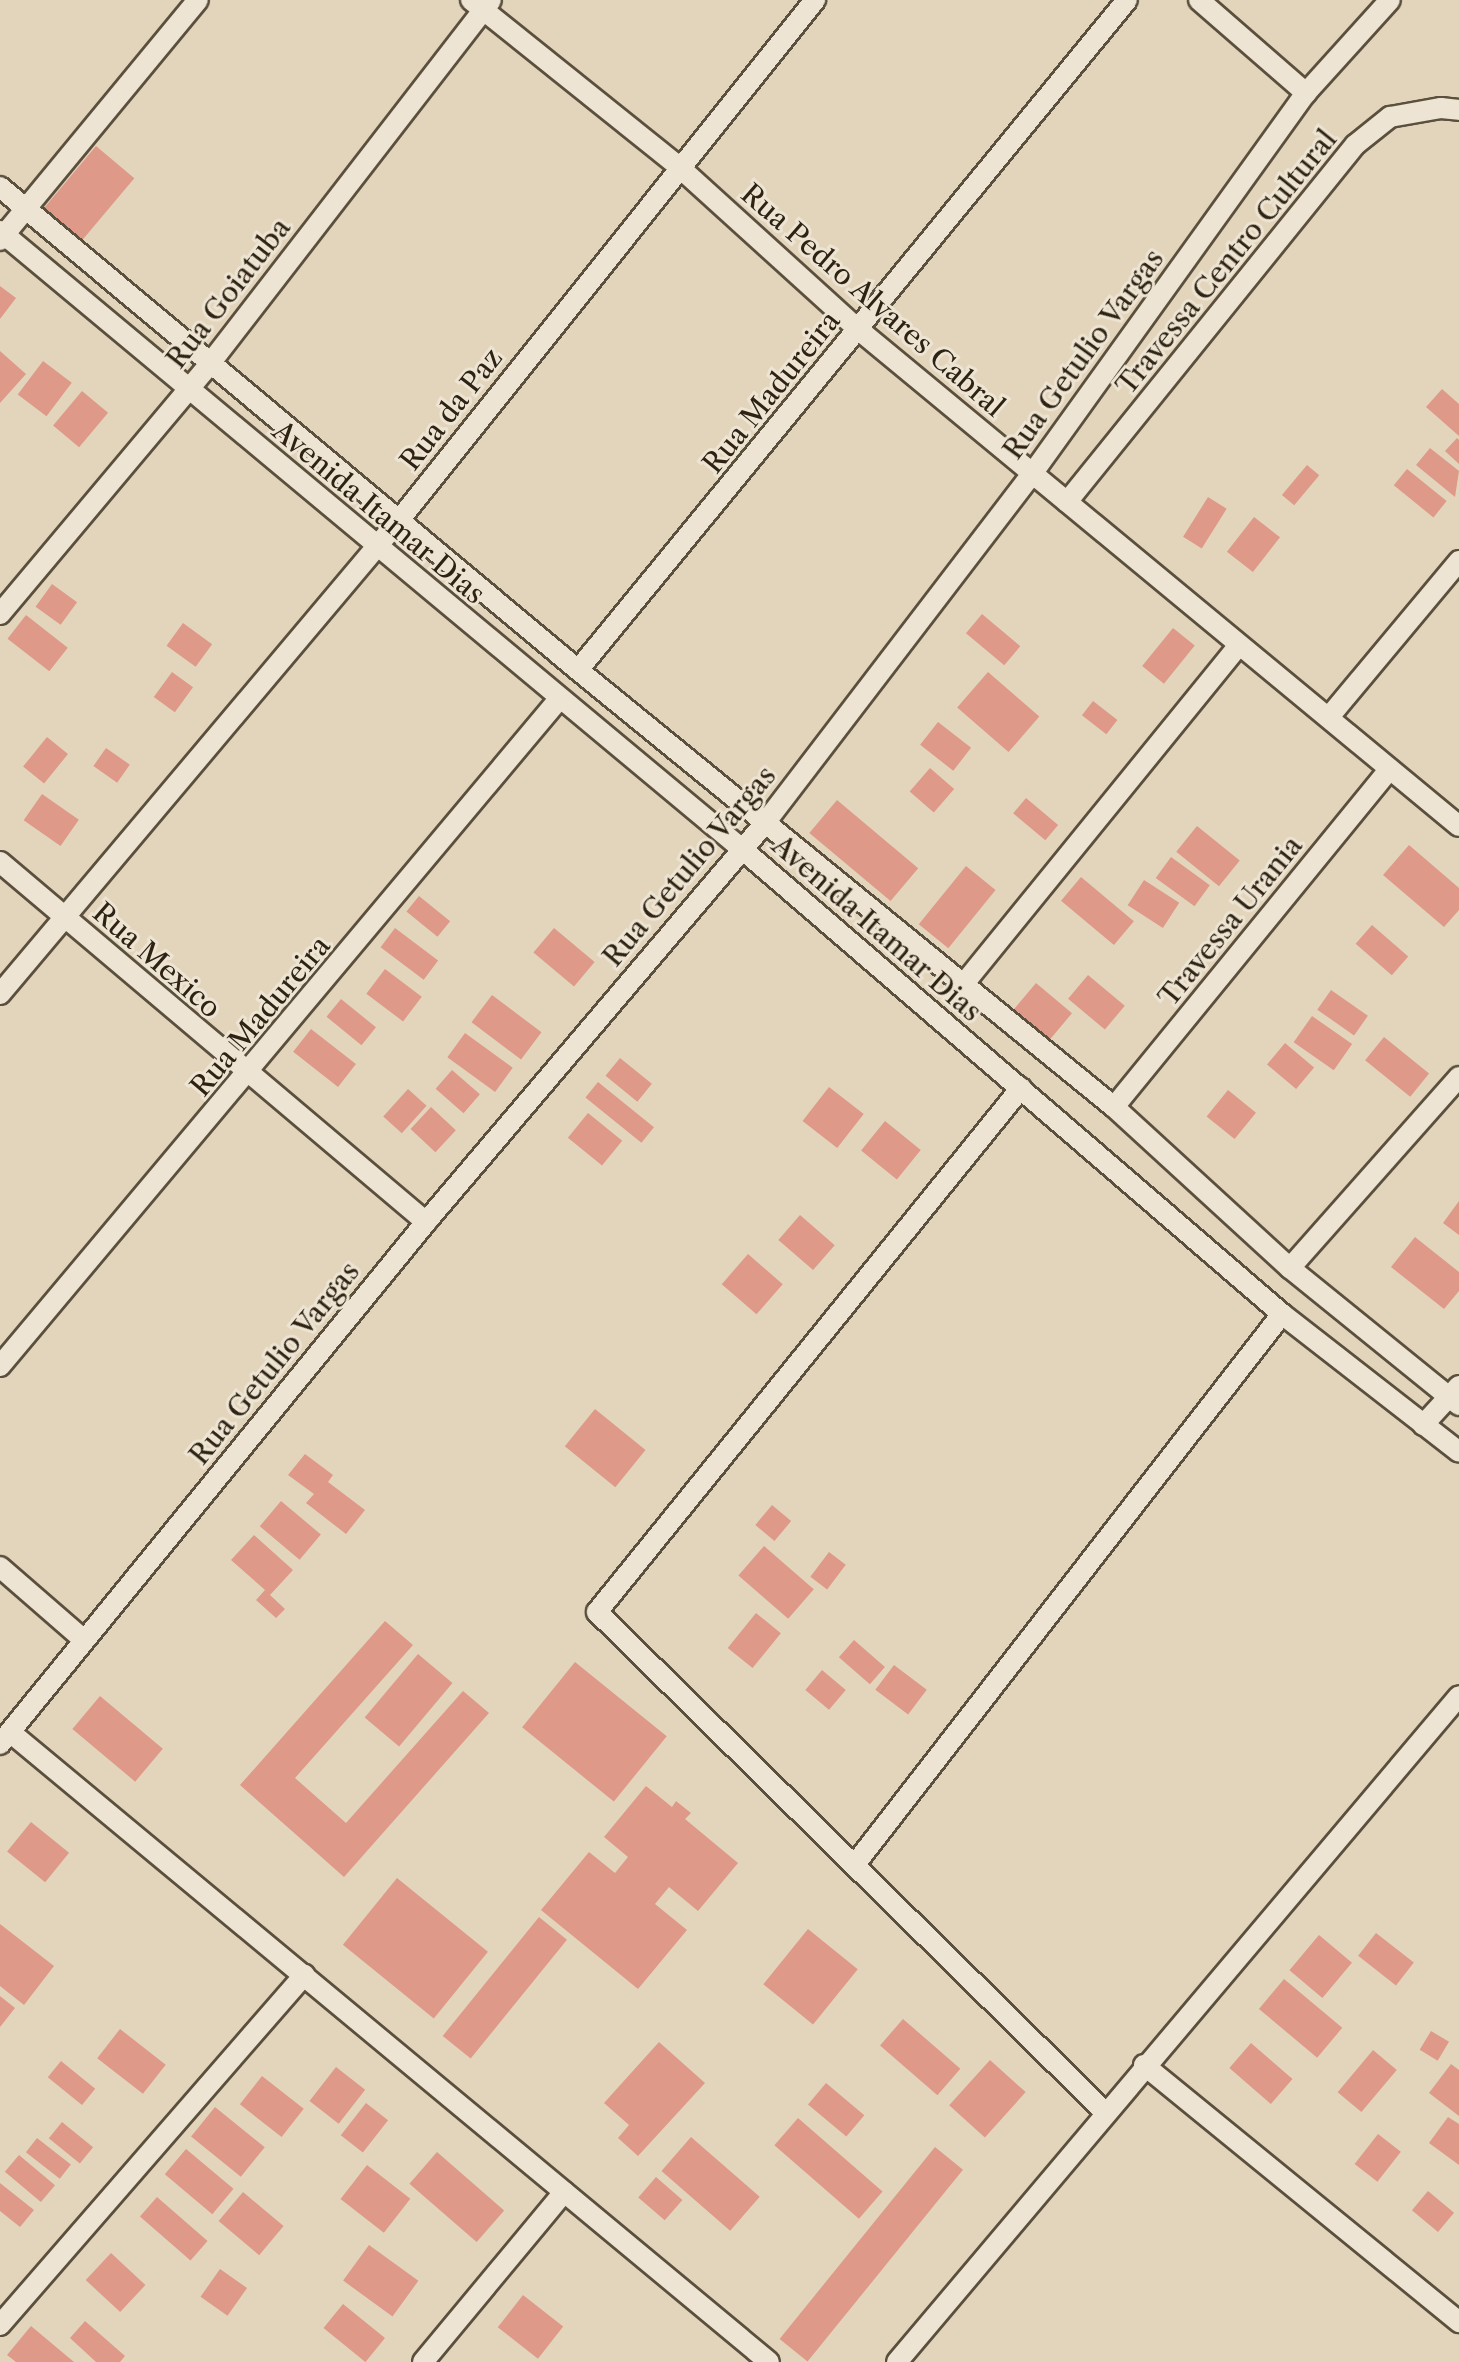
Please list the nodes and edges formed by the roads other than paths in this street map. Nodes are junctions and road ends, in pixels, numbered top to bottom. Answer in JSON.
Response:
{"nodes":[{"id":1,"x":198,"y":0,"type":"edge"},
{"id":2,"x":815,"y":0,"type":"edge"},
{"id":3,"x":1127,"y":0,"type":"edge"},
{"id":4,"x":1199,"y":0,"type":"edge"},
{"id":5,"x":1390,"y":0,"type":"edge"},
{"id":6,"x":482,"y":3,"type":"edge"},
{"id":7,"x":1306,"y":93,"type":"junction"},
{"id":8,"x":1459,"y":110,"type":"edge"},
{"id":9,"x":678,"y":166,"type":"junction"},
{"id":10,"x":0,"y":187,"type":"edge"},
{"id":11,"x":26,"y":208,"type":"junction"},
{"id":12,"x":2,"y":235,"type":"edge"},
{"id":13,"x":859,"y":330,"type":"junction"},
{"id":14,"x":212,"y":361,"type":"junction"},
{"id":15,"x":188,"y":389,"type":"junction"},
{"id":16,"x":1032,"y":474,"type":"junction"},
{"id":17,"x":1067,"y":502,"type":"junction"},
{"id":18,"x":400,"y":519,"type":"junction"},
{"id":19,"x":377,"y":546,"type":"junction"},
{"id":20,"x":1459,"y":561,"type":"edge"},
{"id":21,"x":0,"y":614,"type":"edge"},
{"id":22,"x":1239,"y":645,"type":"junction"},
{"id":23,"x":578,"y":670,"type":"junction"},
{"id":24,"x":559,"y":699,"type":"junction"},
{"id":25,"x":1329,"y":717,"type":"junction"},
{"id":26,"x":1390,"y":769,"type":"junction"},
{"id":27,"x":765,"y":823,"type":"junction"},
{"id":28,"x":1459,"y":826,"type":"edge"},
{"id":29,"x":742,"y":849,"type":"junction"},
{"id":30,"x":0,"y":862,"type":"edge"},
{"id":31,"x":64,"y":917,"type":"junction"},
{"id":32,"x":962,"y":986,"type":"junction"},
{"id":33,"x":0,"y":994,"type":"edge"},
{"id":34,"x":247,"y":1075,"type":"junction"},
{"id":35,"x":1459,"y":1077,"type":"edge"},
{"id":36,"x":1021,"y":1088,"type":"junction"},
{"id":37,"x":1114,"y":1107,"type":"junction"},
{"id":38,"x":426,"y":1222,"type":"junction"},
{"id":39,"x":1290,"y":1268,"type":"junction"},
{"id":40,"x":1282,"y":1314,"type":"junction"},
{"id":41,"x":0,"y":1366,"type":"edge"},
{"id":42,"x":1456,"y":1396,"type":"edge"},
{"id":43,"x":1423,"y":1425,"type":"junction"},
{"id":44,"x":1459,"y":1452,"type":"edge"},
{"id":45,"x":0,"y":1567,"type":"edge"},
{"id":46,"x":84,"y":1640,"type":"junction"},
{"id":47,"x":1459,"y":1696,"type":"edge"},
{"id":48,"x":5,"y":1738,"type":"edge"},
{"id":49,"x":856,"y":1863,"type":"junction"},
{"id":50,"x":304,"y":1975,"type":"junction"},
{"id":51,"x":1144,"y":2065,"type":"junction"},
{"id":52,"x":1105,"y":2112,"type":"junction"},
{"id":53,"x":564,"y":2192,"type":"junction"},
{"id":54,"x":1456,"y":2313,"type":"edge"},
{"id":55,"x":0,"y":2325,"type":"edge"},
{"id":56,"x":423,"y":2362,"type":"edge"},
{"id":57,"x":769,"y":2362,"type":"edge"},
{"id":58,"x":897,"y":2362,"type":"edge"}],
"edges":[{"from":1,"to":11,"type":"street"},
{"from":2,"to":9,"type":"street","name":"Rua da Paz"},
{"from":3,"to":13,"type":"street","name":"Rua Madureira"},
{"from":4,"to":7,"type":"street"},
{"from":5,"to":7,"type":"street","name":"Rua Getulio Vargas"},
{"from":6,"to":9,"type":"street","name":"Rua Pedro Alvares Cabral"},
{"from":6,"to":14,"type":"street","name":"Rua Goiatuba"},
{"from":7,"to":16,"type":"street","name":"Rua Getulio Vargas"},
{"from":8,"to":17,"type":"street","name":"Travessa Centro Cultural"},
{"from":9,"to":13,"type":"street","name":"Rua Pedro Alvares Cabral"},
{"from":9,"to":18,"type":"street","name":"Rua da Paz"},
{"from":10,"to":11,"type":"street","name":"Avenida Itamar Dias"},
{"from":11,"to":12,"type":"street"},
{"from":11,"to":14,"type":"street","name":"Avenida Itamar Dias"},
{"from":12,"to":15,"type":"street","name":"Avenida Itamar Dias"},
{"from":13,"to":16,"type":"street","name":"Rua Pedro Alvares Cabral"},
{"from":13,"to":23,"type":"street","name":"Rua Madureira"},
{"from":14,"to":15,"type":"street","name":"Rua Goiatuba"},
{"from":14,"to":18,"type":"street","name":"Avenida Itamar Dias"},
{"from":15,"to":19,"type":"street","name":"Avenida Itamar Dias"},
{"from":15,"to":21,"type":"street","name":"Rua Goiatuba"},
{"from":16,"to":17,"type":"street","name":"Rua Pedro Alvares Cabral"},
{"from":16,"to":27,"type":"street","name":"Rua Getulio Vargas"},
{"from":17,"to":22,"type":"street","name":"Rua Pedro Alvares Cabral"},
{"from":18,"to":19,"type":"street","name":"Rua da Paz"},
{"from":18,"to":23,"type":"street","name":"Avenida Itamar Dias"},
{"from":19,"to":24,"type":"street","name":"Avenida Itamar Dias"},
{"from":19,"to":31,"type":"street","name":"Rua da Paz"},
{"from":20,"to":25,"type":"street"},
{"from":22,"to":25,"type":"street","name":"Rua Pedro Alvares Cabral"},
{"from":22,"to":32,"type":"street"},
{"from":23,"to":27,"type":"street","name":"Avenida Itamar Dias"},
{"from":24,"to":29,"type":"street","name":"Avenida Itamar Dias"},
{"from":24,"to":34,"type":"street","name":"Rua Madureira"},
{"from":25,"to":26,"type":"street","name":"Rua Pedro Alvares Cabral"},
{"from":26,"to":28,"type":"street","name":"Rua Pedro Alvares Cabral"},
{"from":26,"to":37,"type":"street","name":"Travessa Urania"},
{"from":27,"to":29,"type":"street","name":"Rua Getulio Vargas"},
{"from":27,"to":32,"type":"street","name":"Avenida Itamar Dias"},
{"from":29,"to":36,"type":"street","name":"Avenida Itamar Dias"},
{"from":29,"to":38,"type":"street","name":"Rua Getulio Vargas"},
{"from":30,"to":31,"type":"street","name":"Rua Mexico"},
{"from":31,"to":33,"type":"street","name":"Rua da Paz"},
{"from":31,"to":34,"type":"street","name":"Rua Mexico"},
{"from":32,"to":37,"type":"street","name":"Avenida Itamar Dias"},
{"from":34,"to":38,"type":"street","name":"Rua Mexico"},
{"from":34,"to":41,"type":"street","name":"Rua Madureira"},
{"from":35,"to":39,"type":"street"},
{"from":36,"to":40,"type":"street","name":"Avenida Itamar Dias"},
{"from":36,"to":49,"type":"street"},
{"from":37,"to":39,"type":"street","name":"Avenida Itamar Dias"},
{"from":38,"to":46,"type":"street","name":"Rua Getulio Vargas"},
{"from":39,"to":42,"type":"street","name":"Avenida Itamar Dias"},
{"from":40,"to":43,"type":"street","name":"Avenida Itamar Dias"},
{"from":40,"to":49,"type":"street"},
{"from":42,"to":43,"type":"street"},
{"from":43,"to":44,"type":"street","name":"Avenida Itamar Dias"},
{"from":45,"to":46,"type":"street"},
{"from":46,"to":48,"type":"street","name":"Rua Getulio Vargas"},
{"from":47,"to":51,"type":"street"},
{"from":48,"to":50,"type":"street"},
{"from":49,"to":52,"type":"street"},
{"from":50,"to":53,"type":"street"},
{"from":50,"to":55,"type":"street"},
{"from":51,"to":52,"type":"street"},
{"from":51,"to":54,"type":"street"},
{"from":52,"to":58,"type":"street"},
{"from":53,"to":56,"type":"street"},
{"from":53,"to":57,"type":"street"}]}
